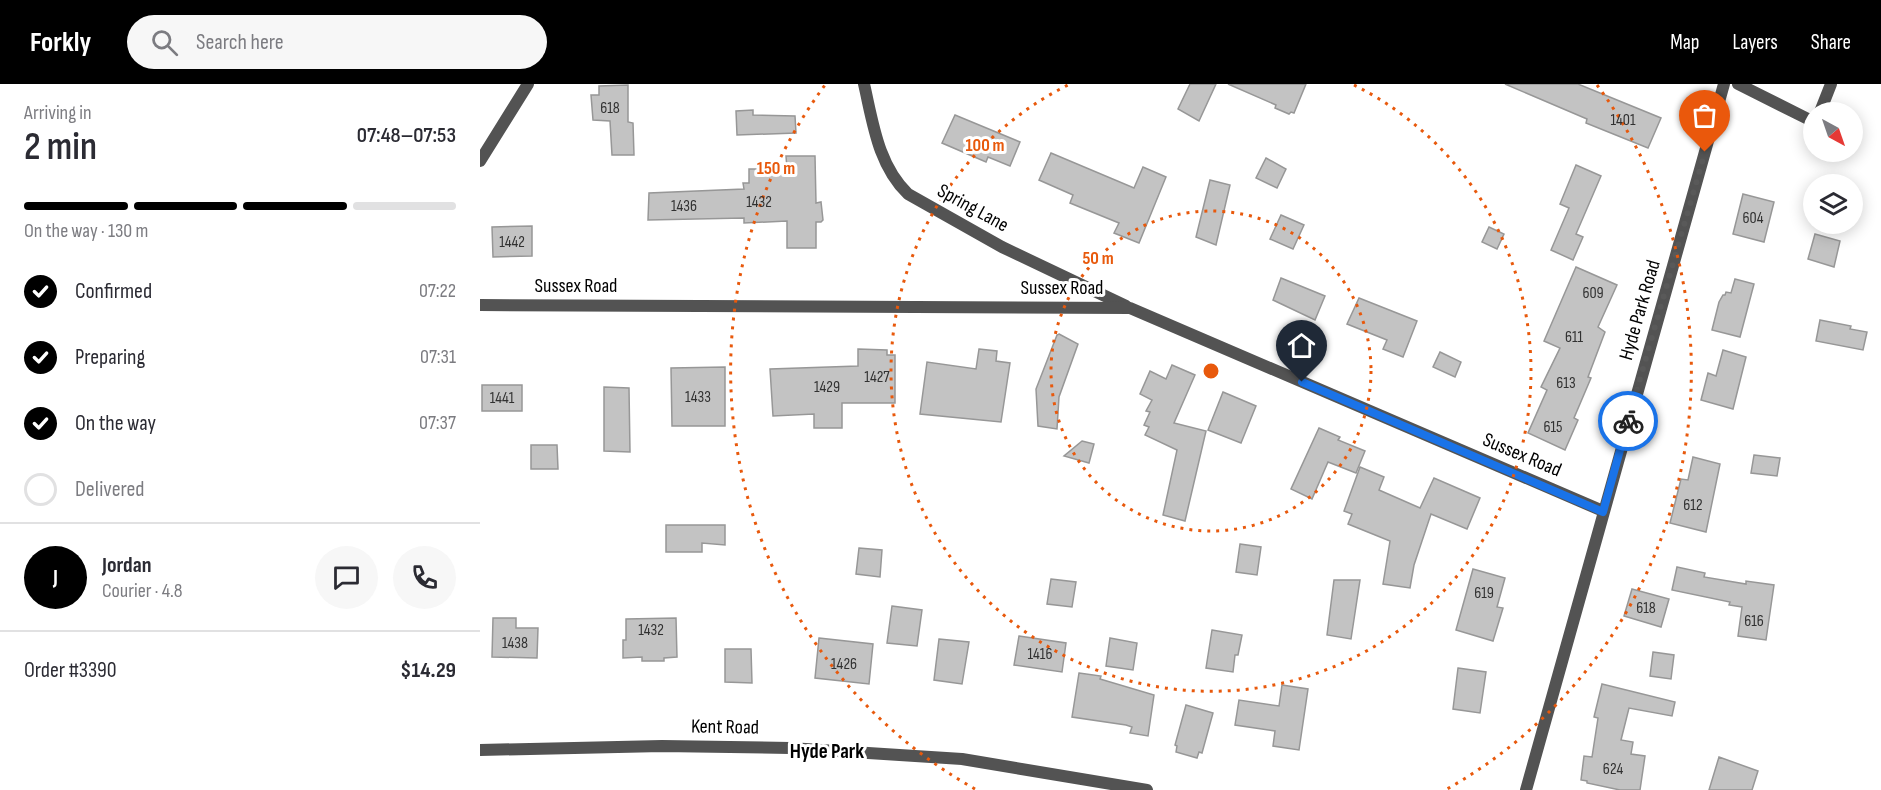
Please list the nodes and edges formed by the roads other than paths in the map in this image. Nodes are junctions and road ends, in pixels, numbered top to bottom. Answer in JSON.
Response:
{"nodes":[{"id":1,"x":528,"y":84,"type":"edge"},
{"id":2,"x":864,"y":84,"type":"edge"},
{"id":3,"x":1724,"y":84,"type":"edge"},
{"id":4,"x":1738,"y":84,"type":"edge"},
{"id":5,"x":1831,"y":84,"type":"edge"},
{"id":6,"x":1824,"y":102,"type":"edge"},
{"id":7,"x":1803,"y":116,"type":"edge"},
{"id":8,"x":480,"y":161,"type":"edge"},
{"id":9,"x":480,"y":305,"type":"edge"},
{"id":10,"x":1130,"y":308,"type":"junction"},
{"id":11,"x":1603,"y":512,"type":"junction"},
{"id":12,"x":480,"y":750,"type":"edge"},
{"id":13,"x":1147,"y":790,"type":"edge"},
{"id":14,"x":1526,"y":790,"type":"edge"}],
"edges":[{"from":1,"to":8,"type":"street"},
{"from":2,"to":10,"type":"street","name":"Spring Lane"},
{"from":3,"to":11,"type":"street","name":"Hyde Park Road"},
{"from":4,"to":7,"type":"street"},
{"from":5,"to":6,"type":"street"},
{"from":9,"to":10,"type":"street","name":"Sussex Road"},
{"from":10,"to":11,"type":"street","name":"Sussex Road"},
{"from":11,"to":14,"type":"street","name":"Hyde Park Road"},
{"from":12,"to":13,"type":"street","name":"Kent Road"}]}
